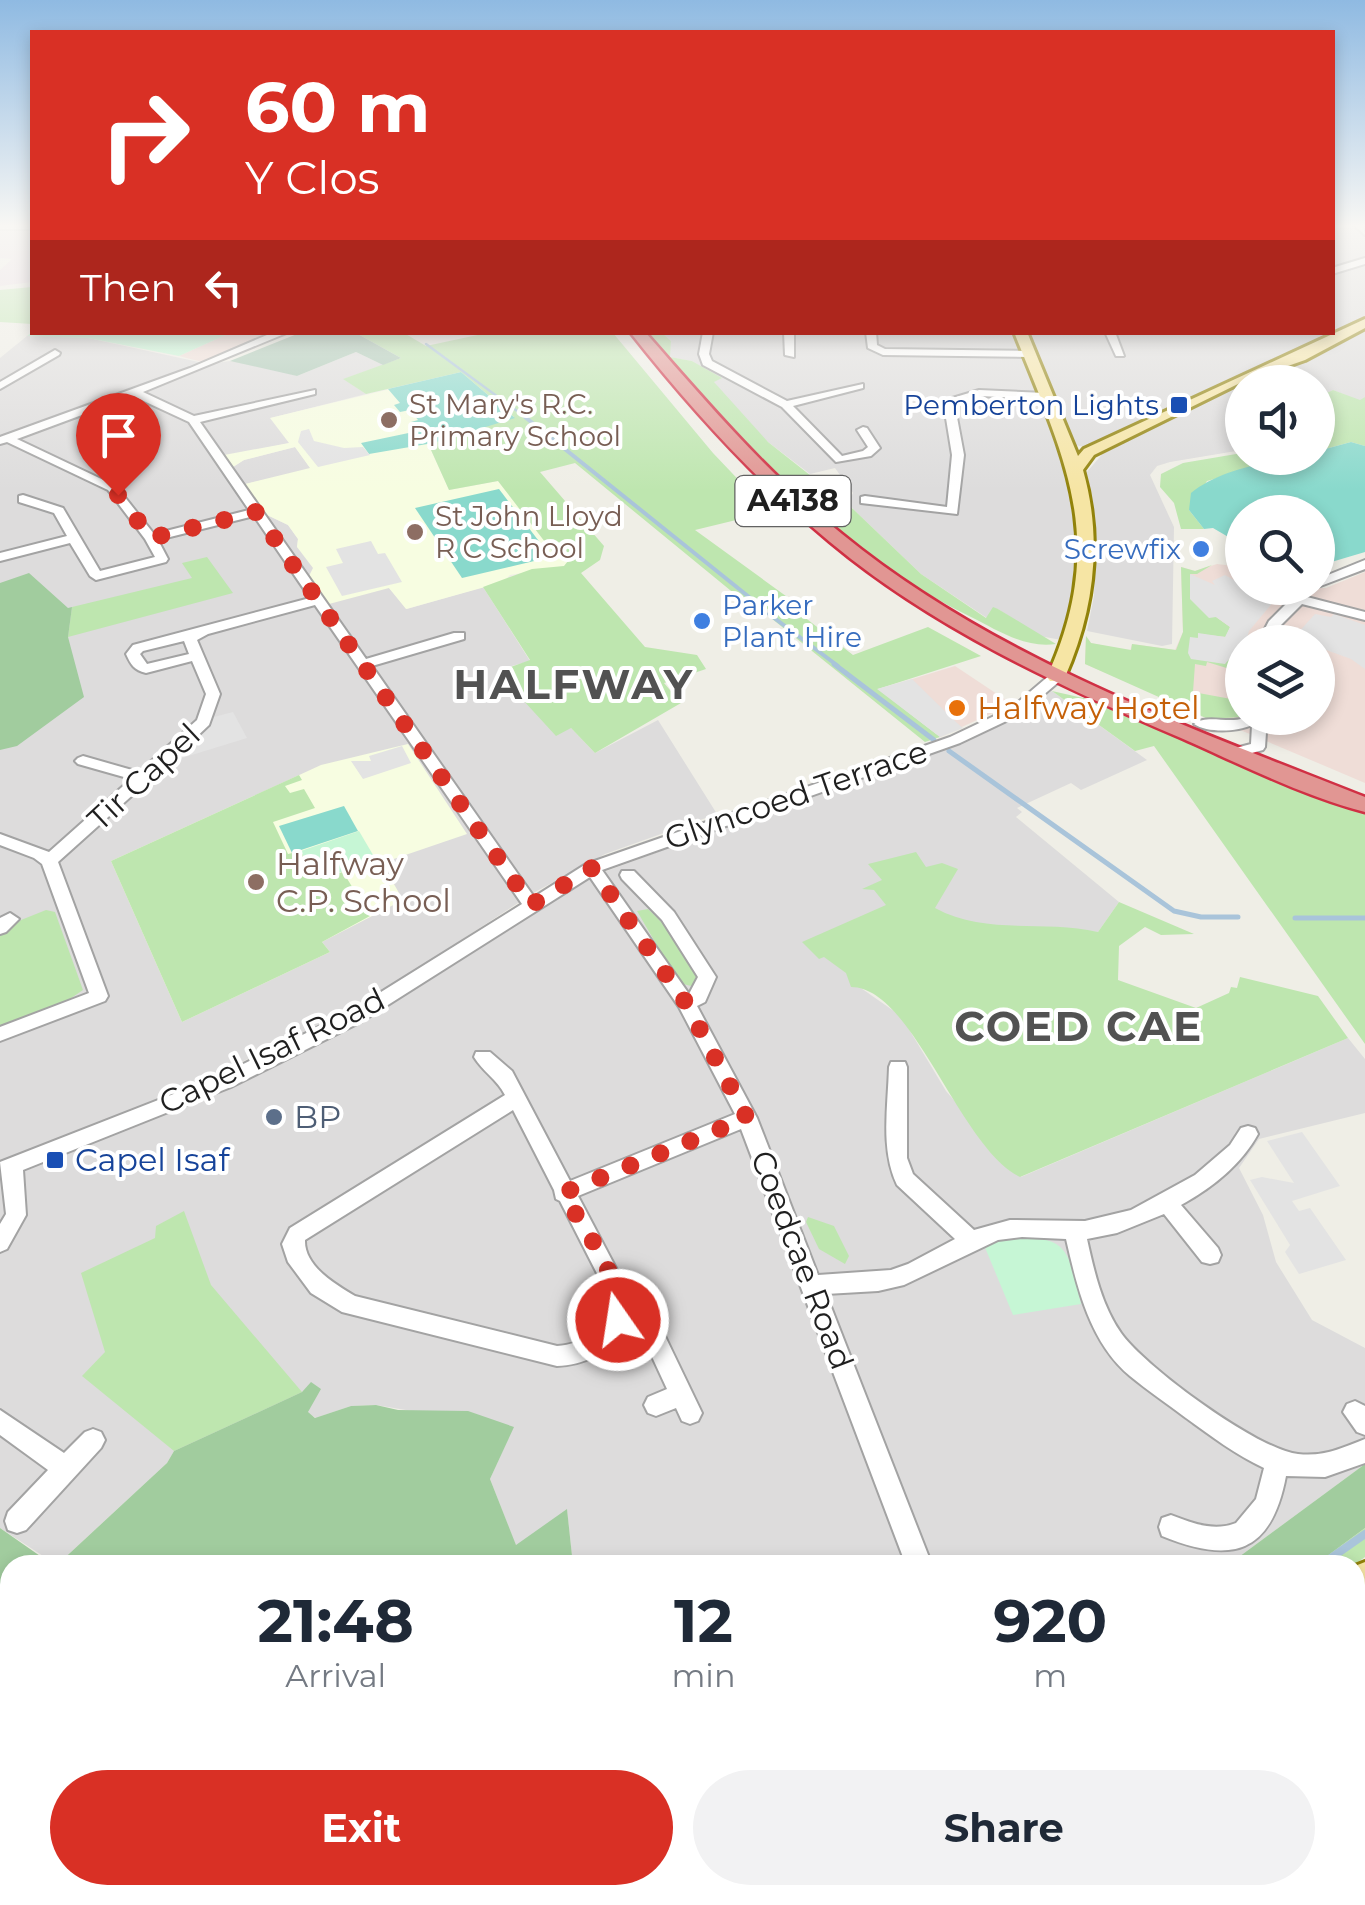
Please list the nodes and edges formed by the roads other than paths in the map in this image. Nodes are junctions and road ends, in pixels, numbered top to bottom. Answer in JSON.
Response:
{"nodes":[{"id":1,"x":1365,"y":323,"type":"edge"},
{"id":2,"x":276,"y":335,"type":"edge"},
{"id":3,"x":640,"y":335,"type":"edge"},
{"id":4,"x":707,"y":335,"type":"edge"},
{"id":5,"x":789,"y":335,"type":"edge"},
{"id":6,"x":871,"y":335,"type":"edge"},
{"id":7,"x":1021,"y":335,"type":"edge"},
{"id":8,"x":1111,"y":335,"type":"edge"},
{"id":9,"x":55,"y":353,"type":"dead end"},
{"id":10,"x":790,"y":354,"type":"dead end"},
{"id":11,"x":1028,"y":354,"type":"junction"},
{"id":12,"x":1120,"y":354,"type":"dead end"},
{"id":13,"x":0,"y":386,"type":"edge"},
{"id":14,"x":859,"y":386,"type":"dead end"},
{"id":15,"x":134,"y":392,"type":"junction"},
{"id":16,"x":311,"y":392,"type":"dead end"},
{"id":17,"x":1044,"y":396,"type":"junction"},
{"id":18,"x":789,"y":407,"type":"junction"},
{"id":19,"x":193,"y":420,"type":"junction"},
{"id":20,"x":862,"y":430,"type":"dead end"},
{"id":21,"x":3,"y":440,"type":"edge"},
{"id":22,"x":1064,"y":444,"type":"junction"},
{"id":23,"x":1088,"y":452,"type":"junction"},
{"id":24,"x":1076,"y":470,"type":"junction"},
{"id":25,"x":23,"y":499,"type":"dead end"},
{"id":26,"x":865,"y":500,"type":"dead end"},
{"id":27,"x":256,"y":512,"type":"junction"},
{"id":28,"x":74,"y":538,"type":"junction"},
{"id":29,"x":151,"y":538,"type":"junction"},
{"id":30,"x":0,"y":557,"type":"edge"},
{"id":31,"x":1365,"y":564,"type":"edge"},
{"id":32,"x":1335,"y":582,"type":"edge"},
{"id":33,"x":1335,"y":599,"type":"edge"},
{"id":34,"x":318,"y":600,"type":"junction"},
{"id":35,"x":1365,"y":614,"type":"edge"},
{"id":36,"x":194,"y":634,"type":"junction"},
{"id":37,"x":459,"y":636,"type":"dead end"},
{"id":38,"x":196,"y":656,"type":"junction"},
{"id":39,"x":363,"y":664,"type":"junction"},
{"id":40,"x":1059,"y":671,"type":"junction"},
{"id":41,"x":1201,"y":724,"type":"junction"},
{"id":42,"x":1225,"y":725,"type":"edge"},
{"id":43,"x":1258,"y":735,"type":"edge"},
{"id":44,"x":1258,"y":747,"type":"junction"},
{"id":45,"x":1233,"y":752,"type":"junction"},
{"id":46,"x":83,"y":760,"type":"dead end"},
{"id":47,"x":146,"y":778,"type":"junction"},
{"id":48,"x":1365,"y":790,"type":"edge"},
{"id":49,"x":1365,"y":805,"type":"edge"},
{"id":50,"x":0,"y":840,"type":"edge"},
{"id":51,"x":49,"y":861,"type":"junction"},
{"id":52,"x":592,"y":868,"type":"junction"},
{"id":53,"x":628,"y":875,"type":"dead end"},
{"id":54,"x":531,"y":905,"type":"junction"},
{"id":55,"x":686,"y":1003,"type":"junction"},
{"id":56,"x":0,"y":1034,"type":"edge"},
{"id":57,"x":483,"y":1057,"type":"dead end"},
{"id":58,"x":898,"y":1066,"type":"dead end"},
{"id":59,"x":516,"y":1098,"type":"junction"},
{"id":60,"x":747,"y":1118,"type":"junction"},
{"id":61,"x":1248,"y":1134,"type":"dead end"},
{"id":62,"x":7,"y":1168,"type":"edge"},
{"id":63,"x":563,"y":1193,"type":"junction"},
{"id":64,"x":1167,"y":1202,"type":"junction"},
{"id":65,"x":1074,"y":1230,"type":"junction"},
{"id":66,"x":970,"y":1240,"type":"junction"},
{"id":67,"x":0,"y":1243,"type":"edge"},
{"id":68,"x":1210,"y":1255,"type":"dead end"},
{"id":69,"x":810,"y":1284,"type":"junction"},
{"id":70,"x":618,"y":1320,"type":"junction"},
{"id":71,"x":656,"y":1404,"type":"dead end"},
{"id":72,"x":0,"y":1421,"type":"edge"},
{"id":73,"x":92,"y":1440,"type":"dead end"},
{"id":74,"x":1365,"y":1450,"type":"edge"},
{"id":75,"x":1277,"y":1462,"type":"junction"},
{"id":76,"x":66,"y":1469,"type":"junction"},
{"id":77,"x":18,"y":1521,"type":"dead end"},
{"id":78,"x":1171,"y":1527,"type":"dead end"},
{"id":79,"x":915,"y":1555,"type":"edge"}],
"edges":[{"from":1,"to":23,"type":"main road"},
{"from":2,"to":15,"type":"street"},
{"from":3,"to":40,"type":"highway","number":"A4138"},
{"from":4,"to":18,"type":"street"},
{"from":5,"to":10,"type":"street"},
{"from":6,"to":11,"type":"street"},
{"from":7,"to":11,"type":"main road"},
{"from":8,"to":12,"type":"street"},
{"from":9,"to":13,"type":"street"},
{"from":11,"to":17,"type":"main road"},
{"from":14,"to":18,"type":"street"},
{"from":15,"to":19,"type":"street"},
{"from":15,"to":21,"type":"street"},
{"from":16,"to":19,"type":"street"},
{"from":17,"to":22,"type":"main road"},
{"from":17,"to":26,"type":"street"},
{"from":18,"to":20,"type":"street"},
{"from":19,"to":27,"type":"street"},
{"from":21,"to":29,"type":"street"},
{"from":22,"to":23,"type":"main road"},
{"from":22,"to":24,"type":"main road"},
{"from":23,"to":24,"type":"main road"},
{"from":24,"to":40,"type":"main road"},
{"from":25,"to":28,"type":"street"},
{"from":27,"to":29,"type":"street"},
{"from":27,"to":34,"type":"street"},
{"from":28,"to":29,"type":"street"},
{"from":28,"to":30,"type":"street"},
{"from":31,"to":32,"type":"street"},
{"from":33,"to":35,"type":"street"},
{"from":34,"to":36,"type":"street"},
{"from":34,"to":39,"type":"street"},
{"from":36,"to":38,"type":"street","name":"Tir Capel"},
{"from":36,"to":38,"type":"street"},
{"from":37,"to":39,"type":"street"},
{"from":38,"to":47,"type":"street","name":"Tir Capel"},
{"from":39,"to":54,"type":"street"},
{"from":40,"to":41,"type":"highway","number":"A4138"},
{"from":40,"to":45,"type":"highway","number":"A4138"},
{"from":40,"to":52,"type":"street","name":"Glyncoed Terrace"},
{"from":41,"to":42,"type":"street"},
{"from":41,"to":44,"type":"highway","number":"A4138"},
{"from":43,"to":44,"type":"street"},
{"from":44,"to":45,"type":"street"},
{"from":44,"to":48,"type":"highway","number":"A4138"},
{"from":45,"to":49,"type":"highway","number":"A4138"},
{"from":46,"to":47,"type":"street"},
{"from":47,"to":51,"type":"street","name":"Tir Capel"},
{"from":50,"to":51,"type":"street"},
{"from":51,"to":56,"type":"street"},
{"from":52,"to":54,"type":"street","name":"Glyncoed Terrace"},
{"from":52,"to":55,"type":"street","name":"Coedcae Road"},
{"from":53,"to":55,"type":"street"},
{"from":54,"to":62,"type":"street","name":"Capel Isaf Road"},
{"from":55,"to":60,"type":"street","name":"Coedcae Road"},
{"from":57,"to":59,"type":"street"},
{"from":58,"to":66,"type":"street"},
{"from":59,"to":63,"type":"street"},
{"from":59,"to":70,"type":"street"},
{"from":60,"to":63,"type":"street"},
{"from":60,"to":69,"type":"street","name":"Coedcae Road"},
{"from":61,"to":64,"type":"street"},
{"from":62,"to":67,"type":"street"},
{"from":63,"to":70,"type":"street"},
{"from":64,"to":65,"type":"street"},
{"from":64,"to":68,"type":"street"},
{"from":65,"to":66,"type":"street"},
{"from":65,"to":75,"type":"street"},
{"from":66,"to":69,"type":"street"},
{"from":69,"to":79,"type":"street","name":"Coedcae Road"},
{"from":70,"to":71,"type":"street"},
{"from":72,"to":76,"type":"street"},
{"from":73,"to":76,"type":"street"},
{"from":74,"to":75,"type":"street"},
{"from":75,"to":78,"type":"street"},
{"from":76,"to":77,"type":"street"}]}
